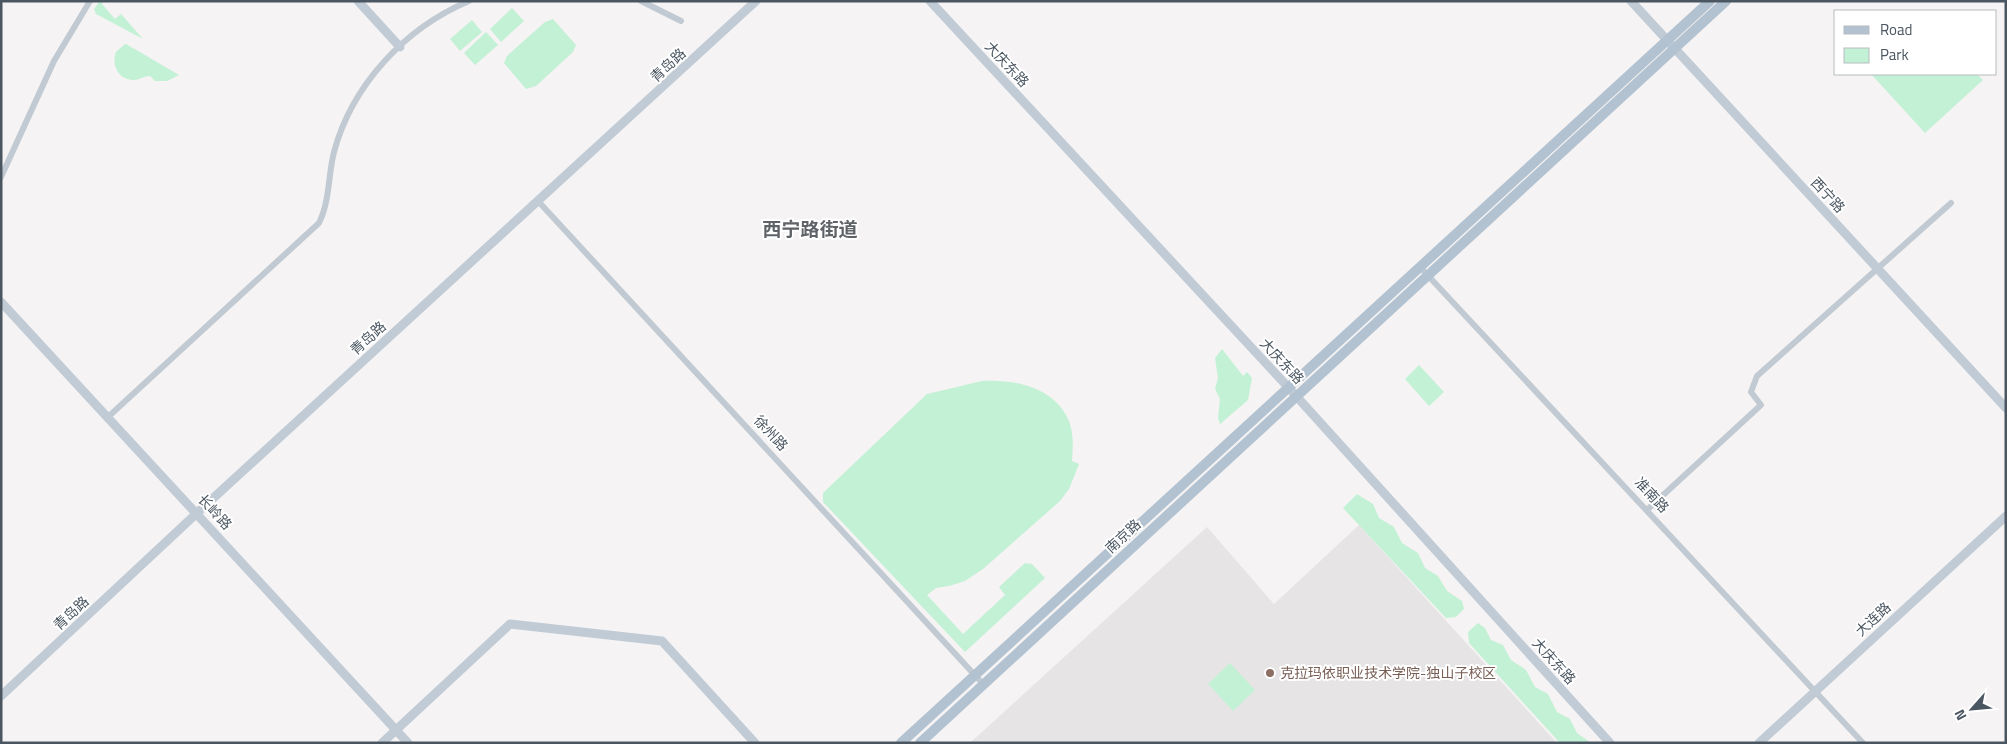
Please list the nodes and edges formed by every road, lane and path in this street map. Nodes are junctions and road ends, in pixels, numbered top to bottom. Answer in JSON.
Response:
{"nodes":[{"id":1,"x":90,"y":1,"type":"edge"},
{"id":2,"x":358,"y":1,"type":"edge"},
{"id":3,"x":469,"y":1,"type":"edge"},
{"id":4,"x":641,"y":1,"type":"edge"},
{"id":5,"x":756,"y":1,"type":"edge"},
{"id":6,"x":930,"y":1,"type":"edge"},
{"id":7,"x":1631,"y":1,"type":"edge"},
{"id":8,"x":1710,"y":1,"type":"edge"},
{"id":9,"x":1726,"y":1,"type":"edge"},
{"id":10,"x":681,"y":21,"type":"dead end"},
{"id":11,"x":1671,"y":45,"type":"junction"},
{"id":12,"x":400,"y":47,"type":"junction"},
{"id":13,"x":1,"y":177,"type":"edge"},
{"id":14,"x":538,"y":201,"type":"junction"},
{"id":15,"x":1951,"y":203,"type":"dead end"},
{"id":16,"x":1420,"y":267,"type":"junction"},
{"id":17,"x":1878,"y":269,"type":"junction"},
{"id":18,"x":1428,"y":275,"type":"junction"},
{"id":19,"x":1,"y":302,"type":"edge"},
{"id":20,"x":1288,"y":387,"type":"junction"},
{"id":21,"x":1297,"y":397,"type":"junction"},
{"id":22,"x":2006,"y":408,"type":"edge"},
{"id":23,"x":108,"y":416,"type":"junction"},
{"id":24,"x":1648,"y":509,"type":"junction"},
{"id":25,"x":197,"y":513,"type":"junction"},
{"id":26,"x":2006,"y":516,"type":"edge"},
{"id":27,"x":974,"y":675,"type":"junction"},
{"id":28,"x":983,"y":684,"type":"junction"},
{"id":29,"x":1816,"y":691,"type":"junction"},
{"id":30,"x":1,"y":696,"type":"edge"},
{"id":31,"x":396,"y":730,"type":"junction"},
{"id":32,"x":382,"y":743,"type":"edge"},
{"id":33,"x":408,"y":743,"type":"edge"},
{"id":34,"x":755,"y":743,"type":"edge"},
{"id":35,"x":901,"y":743,"type":"edge"},
{"id":36,"x":920,"y":743,"type":"edge"},
{"id":37,"x":1610,"y":743,"type":"edge"},
{"id":38,"x":1759,"y":743,"type":"edge"},
{"id":39,"x":1863,"y":743,"type":"edge"}],
"edges":[{"from":1,"to":13,"type":"street"},
{"from":2,"to":12,"type":"street"},
{"from":3,"to":12,"type":"street"},
{"from":4,"to":10,"type":"street"},
{"from":5,"to":14,"type":"street","name":"青岛路"},
{"from":6,"to":20,"type":"street","name":"大庆东路"},
{"from":7,"to":11,"type":"street","name":"西宁路"},
{"from":8,"to":11,"type":"main road"},
{"from":9,"to":11,"type":"main road"},
{"from":11,"to":16,"type":"main road","name":"南京路"},
{"from":11,"to":17,"type":"street","name":"西宁路"},
{"from":11,"to":18,"type":"main road","name":"南京路"},
{"from":12,"to":23,"type":"street"},
{"from":14,"to":25,"type":"street","name":"青岛路"},
{"from":14,"to":27,"type":"street","name":"徐州路"},
{"from":15,"to":17,"type":"street"},
{"from":16,"to":18,"type":"street","name":"准南路"},
{"from":16,"to":20,"type":"main road","name":"南京路"},
{"from":17,"to":22,"type":"street","name":"西宁路"},
{"from":17,"to":24,"type":"street"},
{"from":18,"to":21,"type":"main road","name":"南京路"},
{"from":18,"to":24,"type":"street","name":"准南路"},
{"from":19,"to":23,"type":"street","name":"长岭路"},
{"from":20,"to":21,"type":"street","name":"大庆东路"},
{"from":20,"to":27,"type":"main road","name":"南京路"},
{"from":21,"to":28,"type":"main road","name":"南京路"},
{"from":21,"to":37,"type":"street","name":"大庆东路"},
{"from":23,"to":25,"type":"street","name":"长岭路"},
{"from":24,"to":29,"type":"street","name":"准南路"},
{"from":25,"to":30,"type":"street","name":"青岛路"},
{"from":25,"to":31,"type":"street","name":"长岭路"},
{"from":26,"to":29,"type":"street","name":"大连路"},
{"from":27,"to":28,"type":"street","name":"徐州路"},
{"from":27,"to":35,"type":"main road","name":"南京路"},
{"from":28,"to":36,"type":"main road","name":"南京路"},
{"from":29,"to":38,"type":"street","name":"大连路"},
{"from":29,"to":39,"type":"street","name":"准南路"},
{"from":31,"to":32,"type":"street"},
{"from":31,"to":33,"type":"street","name":"长岭路"},
{"from":31,"to":34,"type":"street"}]}
